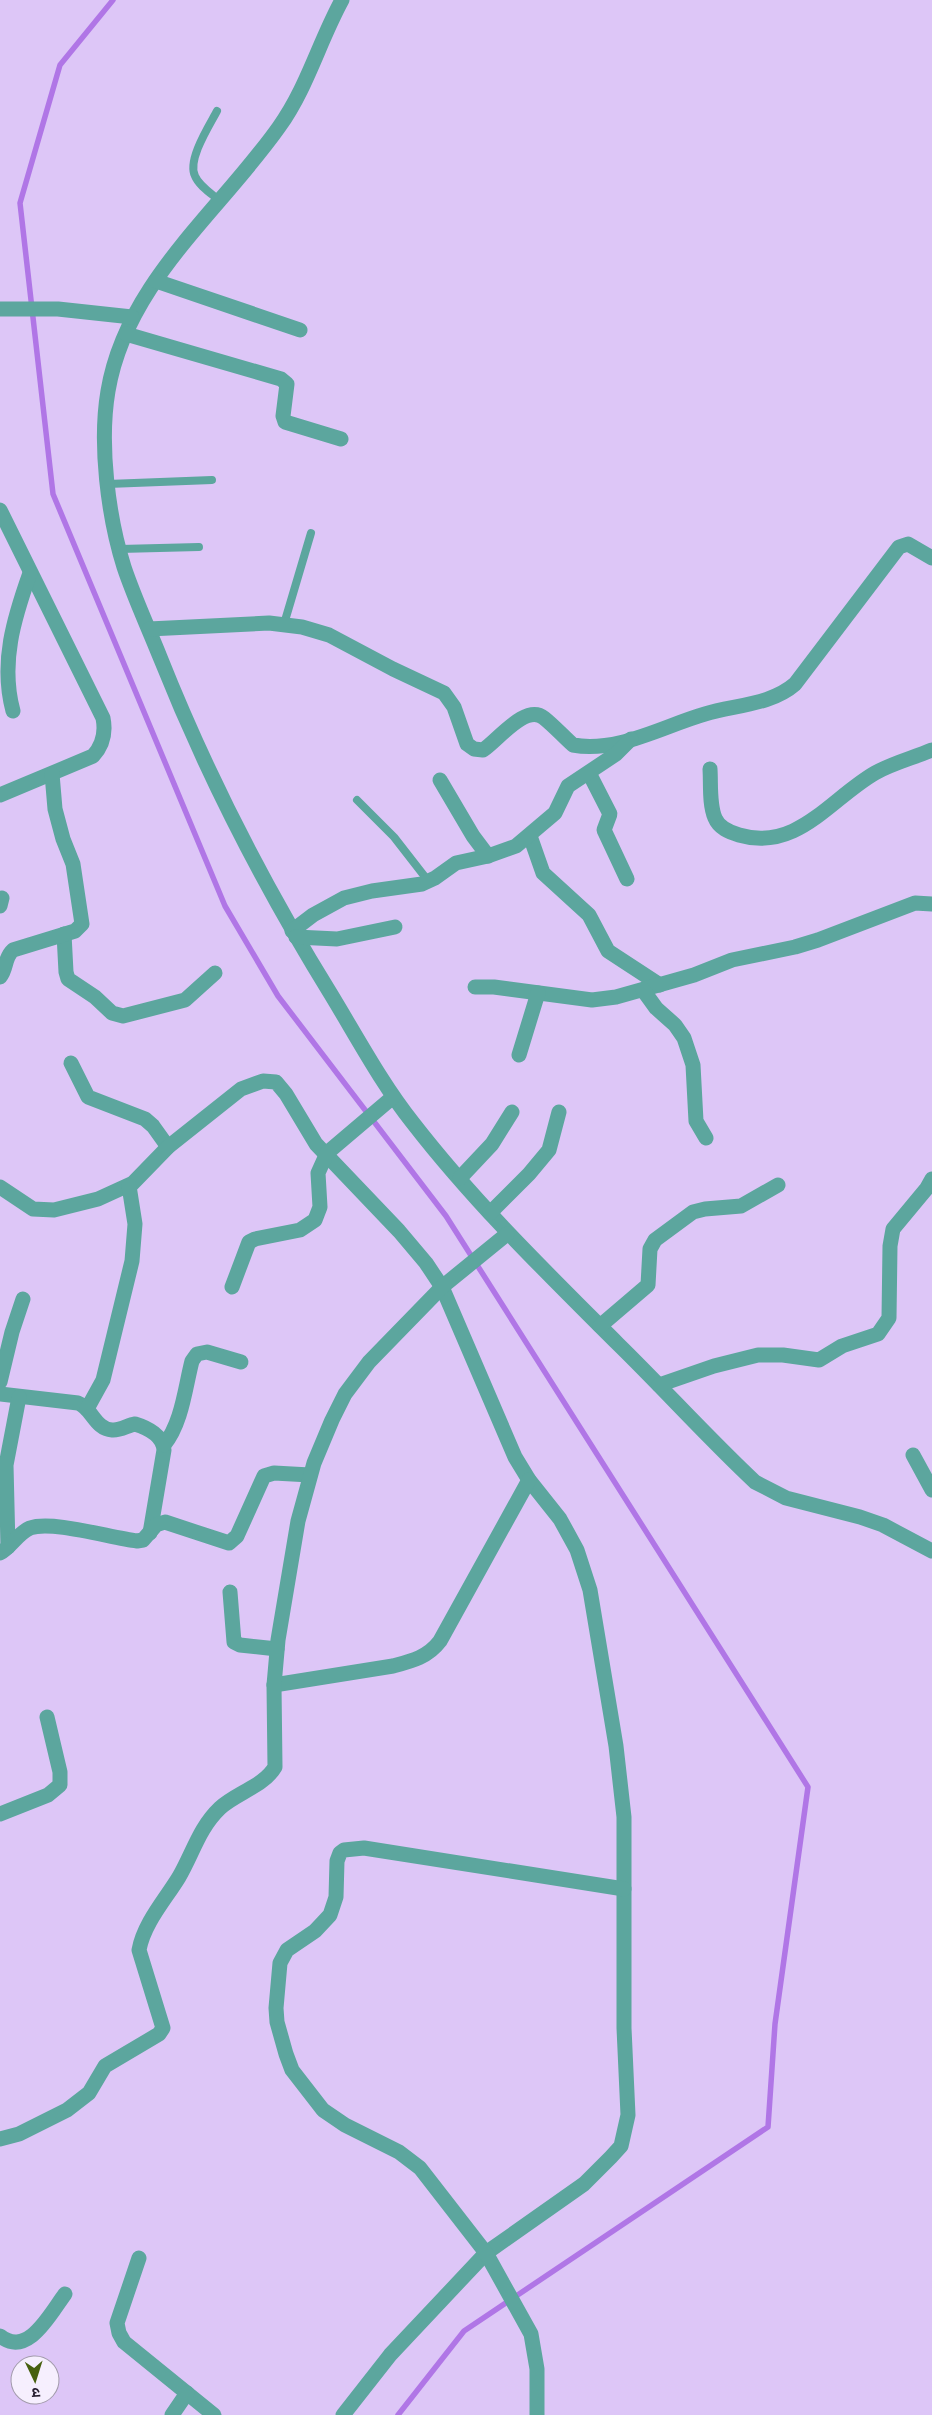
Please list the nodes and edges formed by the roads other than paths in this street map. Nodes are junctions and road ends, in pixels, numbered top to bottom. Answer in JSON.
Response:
{"nodes":[{"id":1,"x":342,"y":0,"type":"edge"},
{"id":2,"x":217,"y":111,"type":"dead end"},
{"id":3,"x":220,"y":201,"type":"junction"},
{"id":4,"x":156,"y":281,"type":"junction"},
{"id":5,"x":0,"y":308,"type":"edge"},
{"id":6,"x":132,"y":317,"type":"junction"},
{"id":7,"x":300,"y":330,"type":"dead end"},
{"id":8,"x":126,"y":334,"type":"junction"},
{"id":9,"x":341,"y":439,"type":"dead end"},
{"id":10,"x":212,"y":480,"type":"dead end"},
{"id":11,"x":108,"y":484,"type":"junction"},
{"id":12,"x":0,"y":510,"type":"edge"},
{"id":13,"x":311,"y":533,"type":"dead end"},
{"id":14,"x":199,"y":547,"type":"dead end"},
{"id":15,"x":120,"y":549,"type":"junction"},
{"id":16,"x":932,"y":558,"type":"edge"},
{"id":17,"x":30,"y":573,"type":"junction"},
{"id":18,"x":284,"y":624,"type":"junction"},
{"id":19,"x":149,"y":629,"type":"junction"},
{"id":20,"x":3,"y":661,"type":"edge"},
{"id":21,"x":13,"y":711,"type":"dead end"},
{"id":22,"x":631,"y":739,"type":"junction"},
{"id":23,"x":932,"y":750,"type":"edge"},
{"id":24,"x":710,"y":768,"type":"dead end"},
{"id":25,"x":588,"y":773,"type":"junction"},
{"id":26,"x":52,"y":774,"type":"junction"},
{"id":27,"x":440,"y":780,"type":"dead end"},
{"id":28,"x":0,"y":795,"type":"edge"},
{"id":29,"x":357,"y":800,"type":"dead end"},
{"id":30,"x":530,"y":836,"type":"junction"},
{"id":31,"x":488,"y":856,"type":"junction"},
{"id":32,"x":627,"y":879,"type":"dead end"},
{"id":33,"x":429,"y":882,"type":"junction"},
{"id":34,"x":932,"y":904,"type":"edge"},
{"id":35,"x":395,"y":927,"type":"dead end"},
{"id":36,"x":64,"y":934,"type":"junction"},
{"id":37,"x":294,"y":934,"type":"junction"},
{"id":38,"x":2,"y":971,"type":"edge"},
{"id":39,"x":215,"y":973,"type":"dead end"},
{"id":40,"x":660,"y":985,"type":"junction"},
{"id":41,"x":475,"y":987,"type":"dead end"},
{"id":42,"x":643,"y":990,"type":"junction"},
{"id":43,"x":538,"y":993,"type":"junction"},
{"id":44,"x":519,"y":1056,"type":"dead end"},
{"id":45,"x":71,"y":1064,"type":"dead end"},
{"id":46,"x":393,"y":1097,"type":"junction"},
{"id":47,"x":512,"y":1112,"type":"dead end"},
{"id":48,"x":559,"y":1112,"type":"dead end"},
{"id":49,"x":706,"y":1138,"type":"dead end"},
{"id":50,"x":168,"y":1147,"type":"junction"},
{"id":51,"x":327,"y":1153,"type":"junction"},
{"id":52,"x":460,"y":1178,"type":"junction"},
{"id":53,"x":932,"y":1179,"type":"edge"},
{"id":54,"x":778,"y":1185,"type":"dead end"},
{"id":55,"x":129,"y":1186,"type":"junction"},
{"id":56,"x":0,"y":1188,"type":"edge"},
{"id":57,"x":490,"y":1213,"type":"junction"},
{"id":58,"x":503,"y":1237,"type":"junction"},
{"id":59,"x":447,"y":1283,"type":"junction"},
{"id":60,"x":232,"y":1287,"type":"dead end"},
{"id":61,"x":23,"y":1298,"type":"dead end"},
{"id":62,"x":600,"y":1326,"type":"junction"},
{"id":63,"x":241,"y":1362,"type":"dead end"},
{"id":64,"x":0,"y":1382,"type":"edge"},
{"id":65,"x":659,"y":1385,"type":"junction"},
{"id":66,"x":0,"y":1394,"type":"edge"},
{"id":67,"x":19,"y":1397,"type":"junction"},
{"id":68,"x":87,"y":1409,"type":"junction"},
{"id":69,"x":164,"y":1445,"type":"junction"},
{"id":70,"x":914,"y":1456,"type":"dead end"},
{"id":71,"x":310,"y":1475,"type":"junction"},
{"id":72,"x":529,"y":1480,"type":"junction"},
{"id":73,"x":932,"y":1490,"type":"edge"},
{"id":74,"x":150,"y":1532,"type":"junction"},
{"id":75,"x":930,"y":1545,"type":"edge"},
{"id":76,"x":4,"y":1550,"type":"edge"},
{"id":77,"x":230,"y":1592,"type":"dead end"},
{"id":78,"x":276,"y":1649,"type":"junction"},
{"id":79,"x":274,"y":1686,"type":"junction"},
{"id":80,"x":47,"y":1717,"type":"dead end"},
{"id":81,"x":0,"y":1814,"type":"edge"},
{"id":82,"x":624,"y":1889,"type":"junction"},
{"id":83,"x":0,"y":2138,"type":"edge"},
{"id":84,"x":486,"y":2253,"type":"junction"},
{"id":85,"x":139,"y":2258,"type":"dead end"},
{"id":86,"x":64,"y":2294,"type":"dead end"},
{"id":87,"x":0,"y":2336,"type":"edge"},
{"id":88,"x":187,"y":2393,"type":"junction"},
{"id":89,"x":172,"y":2415,"type":"edge"},
{"id":90,"x":214,"y":2415,"type":"edge"},
{"id":91,"x":343,"y":2415,"type":"edge"},
{"id":92,"x":537,"y":2415,"type":"edge"}],
"edges":[{"from":1,"to":3,"type":"street"},
{"from":2,"to":3,"type":"lane"},
{"from":3,"to":4,"type":"street"},
{"from":4,"to":6,"type":"street"},
{"from":4,"to":7,"type":"street"},
{"from":5,"to":6,"type":"street"},
{"from":6,"to":8,"type":"street"},
{"from":8,"to":9,"type":"street"},
{"from":8,"to":11,"type":"street"},
{"from":10,"to":11,"type":"lane"},
{"from":11,"to":15,"type":"street"},
{"from":12,"to":17,"type":"street"},
{"from":13,"to":18,"type":"lane"},
{"from":14,"to":15,"type":"lane"},
{"from":15,"to":19,"type":"street"},
{"from":16,"to":22,"type":"street"},
{"from":17,"to":20,"type":"street"},
{"from":17,"to":26,"type":"street"},
{"from":18,"to":19,"type":"street"},
{"from":18,"to":22,"type":"street"},
{"from":19,"to":37,"type":"street"},
{"from":20,"to":21,"type":"street"},
{"from":22,"to":25,"type":"street"},
{"from":23,"to":24,"type":"street"},
{"from":25,"to":30,"type":"street"},
{"from":25,"to":32,"type":"street"},
{"from":26,"to":28,"type":"street"},
{"from":26,"to":36,"type":"street"},
{"from":27,"to":31,"type":"street"},
{"from":29,"to":33,"type":"lane"},
{"from":30,"to":31,"type":"street"},
{"from":30,"to":40,"type":"street"},
{"from":31,"to":33,"type":"street"},
{"from":33,"to":37,"type":"street"},
{"from":34,"to":40,"type":"street"},
{"from":35,"to":37,"type":"street"},
{"from":36,"to":38,"type":"street"},
{"from":36,"to":39,"type":"street"},
{"from":37,"to":46,"type":"street"},
{"from":40,"to":42,"type":"street"},
{"from":41,"to":43,"type":"street"},
{"from":42,"to":43,"type":"street"},
{"from":42,"to":49,"type":"street"},
{"from":43,"to":44,"type":"street"},
{"from":45,"to":50,"type":"street"},
{"from":46,"to":51,"type":"street"},
{"from":46,"to":52,"type":"street"},
{"from":47,"to":52,"type":"street"},
{"from":48,"to":57,"type":"street"},
{"from":50,"to":51,"type":"street"},
{"from":50,"to":55,"type":"street"},
{"from":51,"to":59,"type":"street"},
{"from":51,"to":60,"type":"street"},
{"from":52,"to":57,"type":"street"},
{"from":53,"to":65,"type":"street"},
{"from":54,"to":62,"type":"street"},
{"from":55,"to":56,"type":"street"},
{"from":55,"to":68,"type":"street"},
{"from":57,"to":58,"type":"street"},
{"from":58,"to":59,"type":"street"},
{"from":58,"to":62,"type":"street"},
{"from":59,"to":71,"type":"street"},
{"from":59,"to":72,"type":"street"},
{"from":61,"to":64,"type":"street"},
{"from":62,"to":65,"type":"street"},
{"from":63,"to":69,"type":"street"},
{"from":65,"to":75,"type":"street"},
{"from":66,"to":67,"type":"street"},
{"from":67,"to":68,"type":"street"},
{"from":67,"to":76,"type":"street"},
{"from":68,"to":69,"type":"street"},
{"from":69,"to":74,"type":"street"},
{"from":70,"to":73,"type":"street"},
{"from":71,"to":74,"type":"street"},
{"from":71,"to":78,"type":"street"},
{"from":72,"to":79,"type":"street"},
{"from":72,"to":82,"type":"street"},
{"from":74,"to":76,"type":"street"},
{"from":77,"to":78,"type":"street"},
{"from":78,"to":79,"type":"street"},
{"from":79,"to":83,"type":"street"},
{"from":80,"to":81,"type":"street"},
{"from":82,"to":84,"type":"street"},
{"from":82,"to":84,"type":"street"},
{"from":84,"to":91,"type":"street"},
{"from":84,"to":92,"type":"street"},
{"from":85,"to":88,"type":"street"},
{"from":86,"to":87,"type":"street"},
{"from":88,"to":89,"type":"street"},
{"from":88,"to":90,"type":"street"}]}
